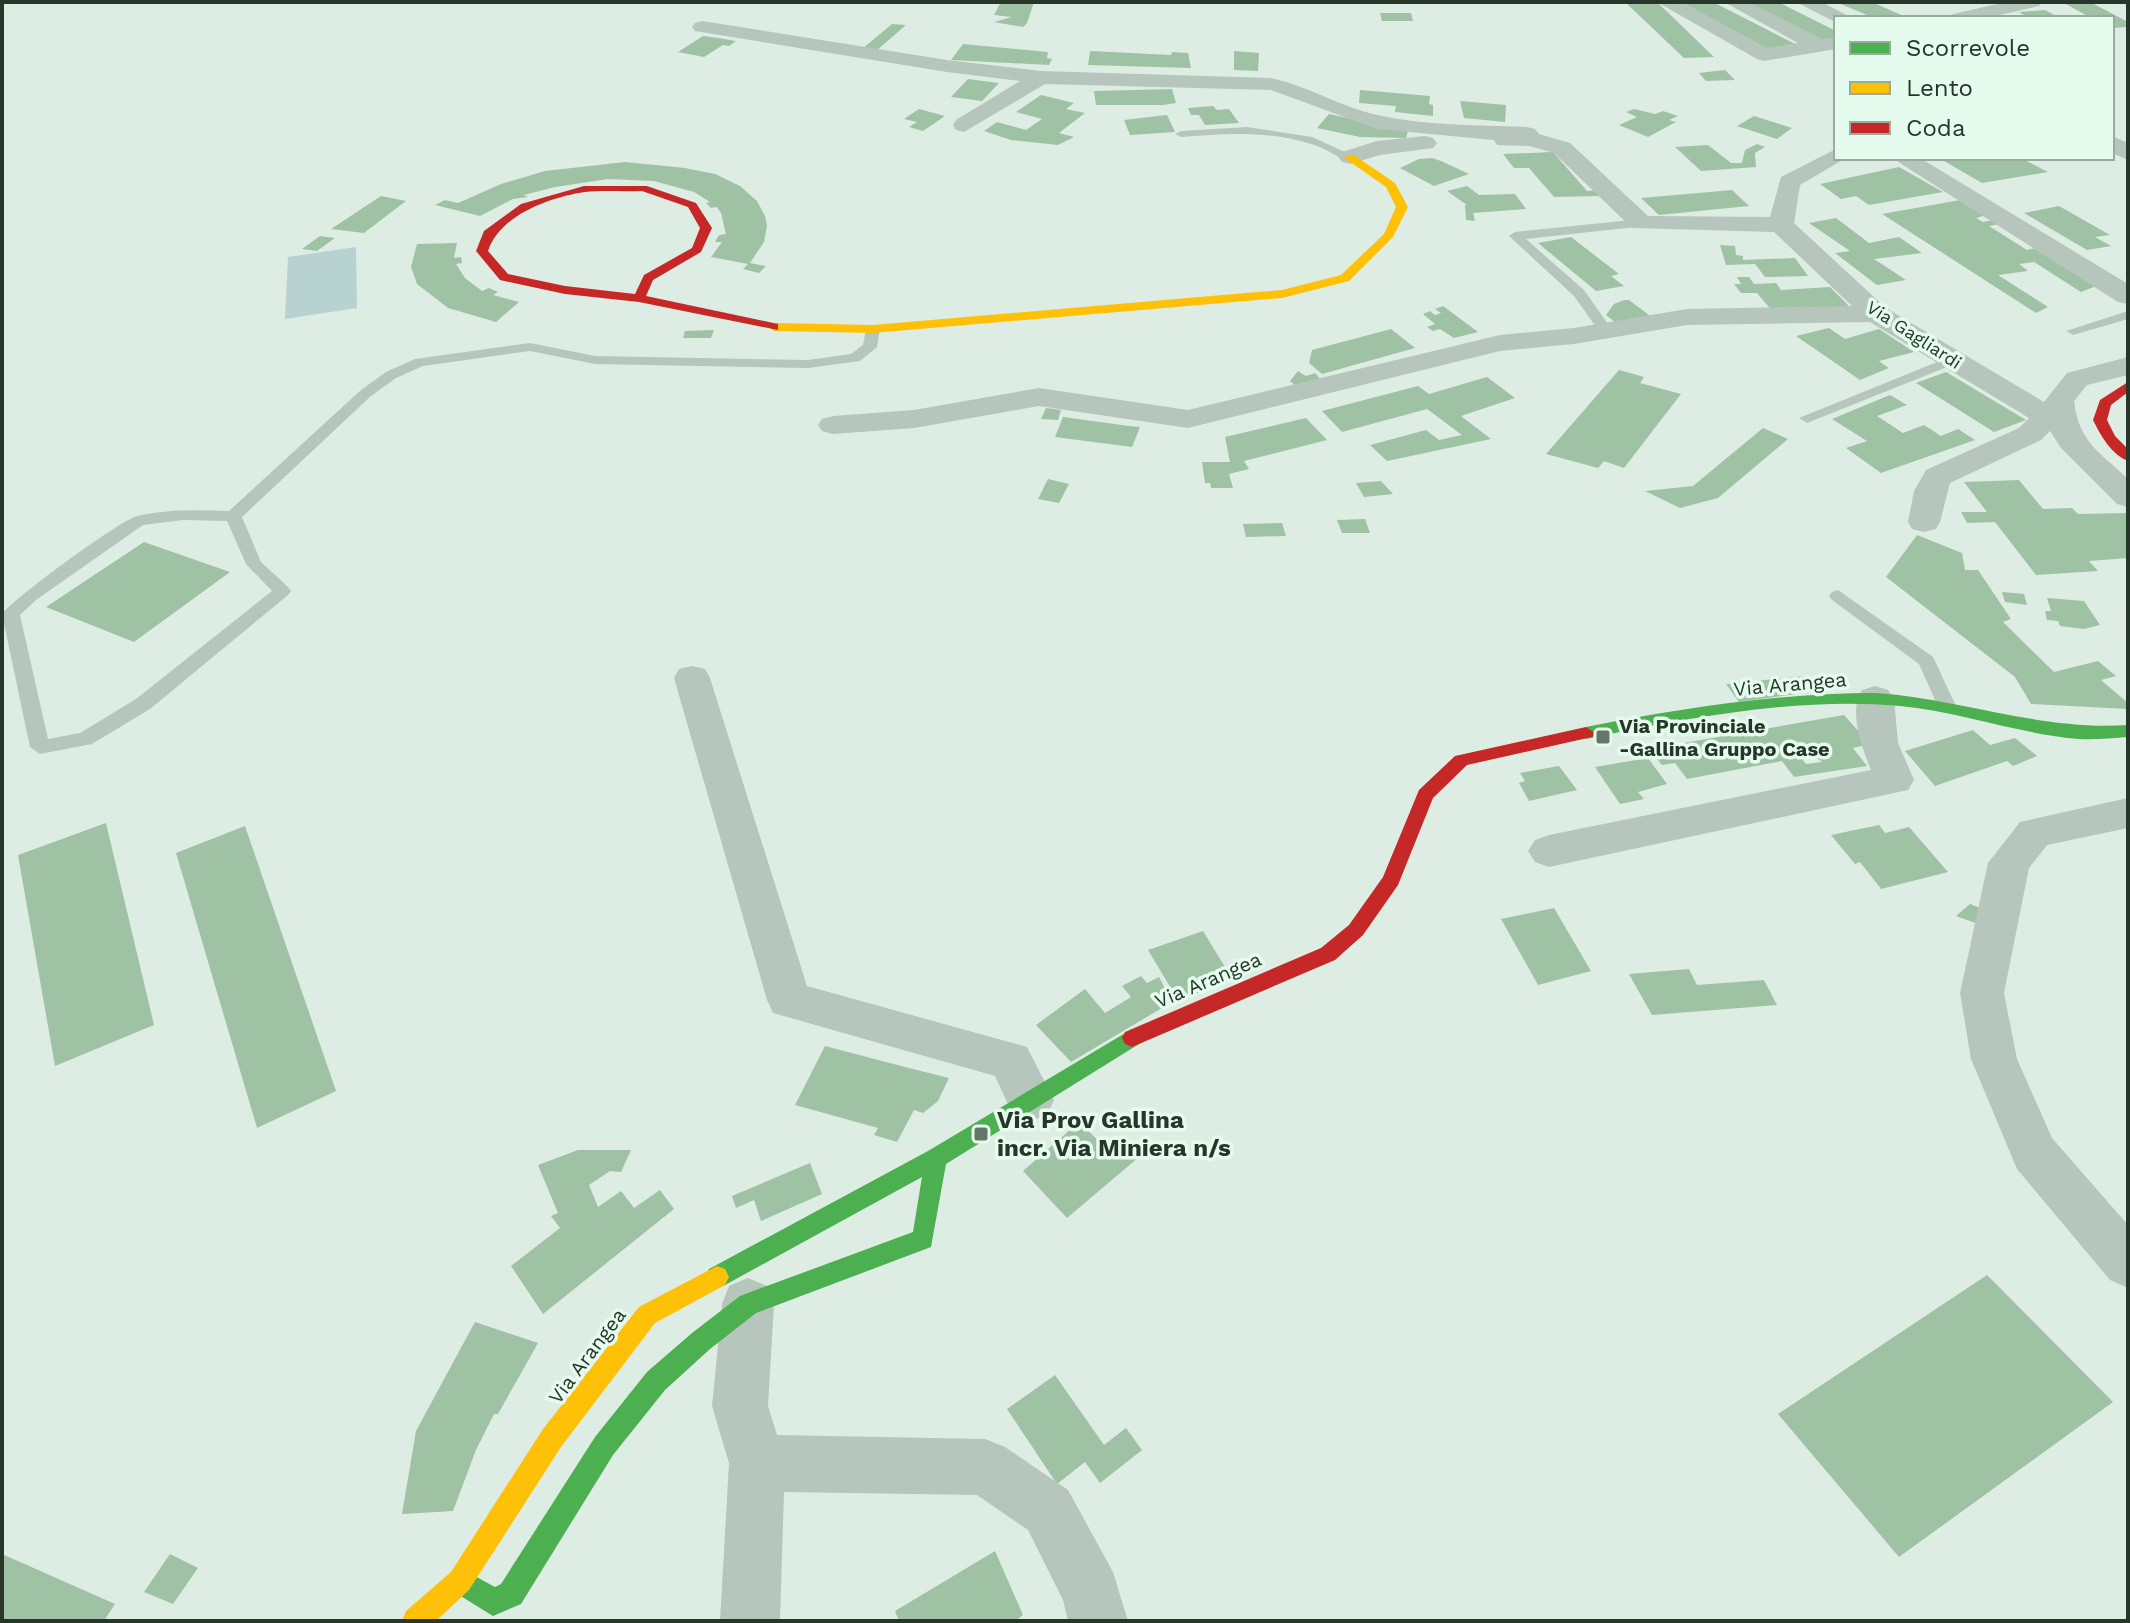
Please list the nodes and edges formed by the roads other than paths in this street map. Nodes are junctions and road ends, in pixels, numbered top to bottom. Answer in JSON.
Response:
{"nodes":[{"id":1,"x":1667,"y":2,"type":"edge"},
{"id":2,"x":1734,"y":2,"type":"edge"},
{"id":3,"x":1806,"y":2,"type":"edge"},
{"id":4,"x":2032,"y":2,"type":"edge"},
{"id":5,"x":1838,"y":16,"type":"edge"},
{"id":6,"x":1969,"y":16,"type":"edge"},
{"id":7,"x":702,"y":27,"type":"dead end"},
{"id":8,"x":1827,"y":44,"type":"edge"},
{"id":9,"x":1041,"y":77,"type":"junction"},
{"id":10,"x":964,"y":125,"type":"dead end"},
{"id":11,"x":1181,"y":134,"type":"dead end"},
{"id":12,"x":1530,"y":139,"type":"junction"},
{"id":13,"x":1350,"y":157,"type":"junction"},
{"id":14,"x":1834,"y":157,"type":"edge"},
{"id":15,"x":1907,"y":160,"type":"edge"},
{"id":16,"x":1641,"y":223,"type":"junction"},
{"id":17,"x":1781,"y":225,"type":"junction"},
{"id":18,"x":2128,"y":296,"type":"edge"},
{"id":19,"x":639,"y":298,"type":"junction"},
{"id":20,"x":1876,"y":314,"type":"junction"},
{"id":21,"x":2128,"y":315,"type":"edge"},
{"id":22,"x":873,"y":329,"type":"junction"},
{"id":23,"x":1606,"y":331,"type":"junction"},
{"id":24,"x":2073,"y":331,"type":"dead end"},
{"id":25,"x":1952,"y":360,"type":"junction"},
{"id":26,"x":2128,"y":366,"type":"edge"},
{"id":27,"x":2128,"y":386,"type":"edge"},
{"id":28,"x":1807,"y":418,"type":"dead end"},
{"id":29,"x":2054,"y":420,"type":"junction"},
{"id":30,"x":833,"y":425,"type":"dead end"},
{"id":31,"x":2128,"y":457,"type":"edge"},
{"id":32,"x":2128,"y":497,"type":"edge"},
{"id":33,"x":233,"y":516,"type":"junction"},
{"id":34,"x":1924,"y":522,"type":"dead end"},
{"id":35,"x":1838,"y":596,"type":"dead end"},
{"id":36,"x":692,"y":678,"type":"dead end"},
{"id":37,"x":1875,"y":699,"type":"junction"},
{"id":38,"x":1947,"y":706,"type":"junction"},
{"id":39,"x":2128,"y":731,"type":"edge"},
{"id":40,"x":2128,"y":813,"type":"edge"},
{"id":41,"x":1549,"y":851,"type":"dead end"},
{"id":42,"x":1030,"y":1100,"type":"junction"},
{"id":43,"x":936,"y":1158,"type":"junction"},
{"id":44,"x":2128,"y":1263,"type":"edge"},
{"id":45,"x":748,"y":1304,"type":"junction"},
{"id":46,"x":757,"y":1463,"type":"junction"},
{"id":47,"x":460,"y":1581,"type":"junction"},
{"id":48,"x":416,"y":1621,"type":"edge"},
{"id":49,"x":750,"y":1621,"type":"edge"},
{"id":50,"x":1098,"y":1621,"type":"edge"}],
"edges":[{"from":1,"to":8,"type":"street"},
{"from":2,"to":8,"type":"street"},
{"from":3,"to":5,"type":"street"},
{"from":4,"to":6,"type":"street"},
{"from":7,"to":9,"type":"street"},
{"from":9,"to":10,"type":"street"},
{"from":9,"to":12,"type":"street"},
{"from":11,"to":13,"type":"lane"},
{"from":12,"to":13,"type":"street"},
{"from":12,"to":16,"type":"street"},
{"from":13,"to":22,"type":"main road"},
{"from":14,"to":17,"type":"street"},
{"from":15,"to":18,"type":"street"},
{"from":16,"to":17,"type":"street"},
{"from":16,"to":23,"type":"lane"},
{"from":17,"to":20,"type":"street","name":"Via Gagliardi"},
{"from":19,"to":19,"type":"main road"},
{"from":19,"to":22,"type":"main road"},
{"from":20,"to":23,"type":"street"},
{"from":20,"to":25,"type":"street","name":"Via Gagliardi"},
{"from":21,"to":24,"type":"lane"},
{"from":22,"to":33,"type":"lane"},
{"from":23,"to":30,"type":"street"},
{"from":25,"to":28,"type":"lane"},
{"from":25,"to":29,"type":"street","name":"Via Gagliardi"},
{"from":26,"to":29,"type":"street"},
{"from":27,"to":31,"type":"main road"},
{"from":29,"to":32,"type":"street","name":"Via Gagliardi"},
{"from":29,"to":34,"type":"street"},
{"from":33,"to":33,"type":"lane"},
{"from":35,"to":38,"type":"lane"},
{"from":36,"to":42,"type":"street"},
{"from":37,"to":38,"type":"main road","name":"Via Arangea"},
{"from":37,"to":41,"type":"street"},
{"from":37,"to":42,"type":"main road","name":"Via Arangea"},
{"from":38,"to":39,"type":"main road","name":"Via Arangea"},
{"from":40,"to":44,"type":"street"},
{"from":42,"to":43,"type":"main road","name":"Via Arangea"},
{"from":43,"to":45,"type":"main road"},
{"from":43,"to":47,"type":"main road","name":"Via Arangea"},
{"from":45,"to":46,"type":"street"},
{"from":45,"to":47,"type":"main road"},
{"from":46,"to":49,"type":"street"},
{"from":46,"to":50,"type":"street"},
{"from":47,"to":48,"type":"main road","name":"Via Arangea"}]}
